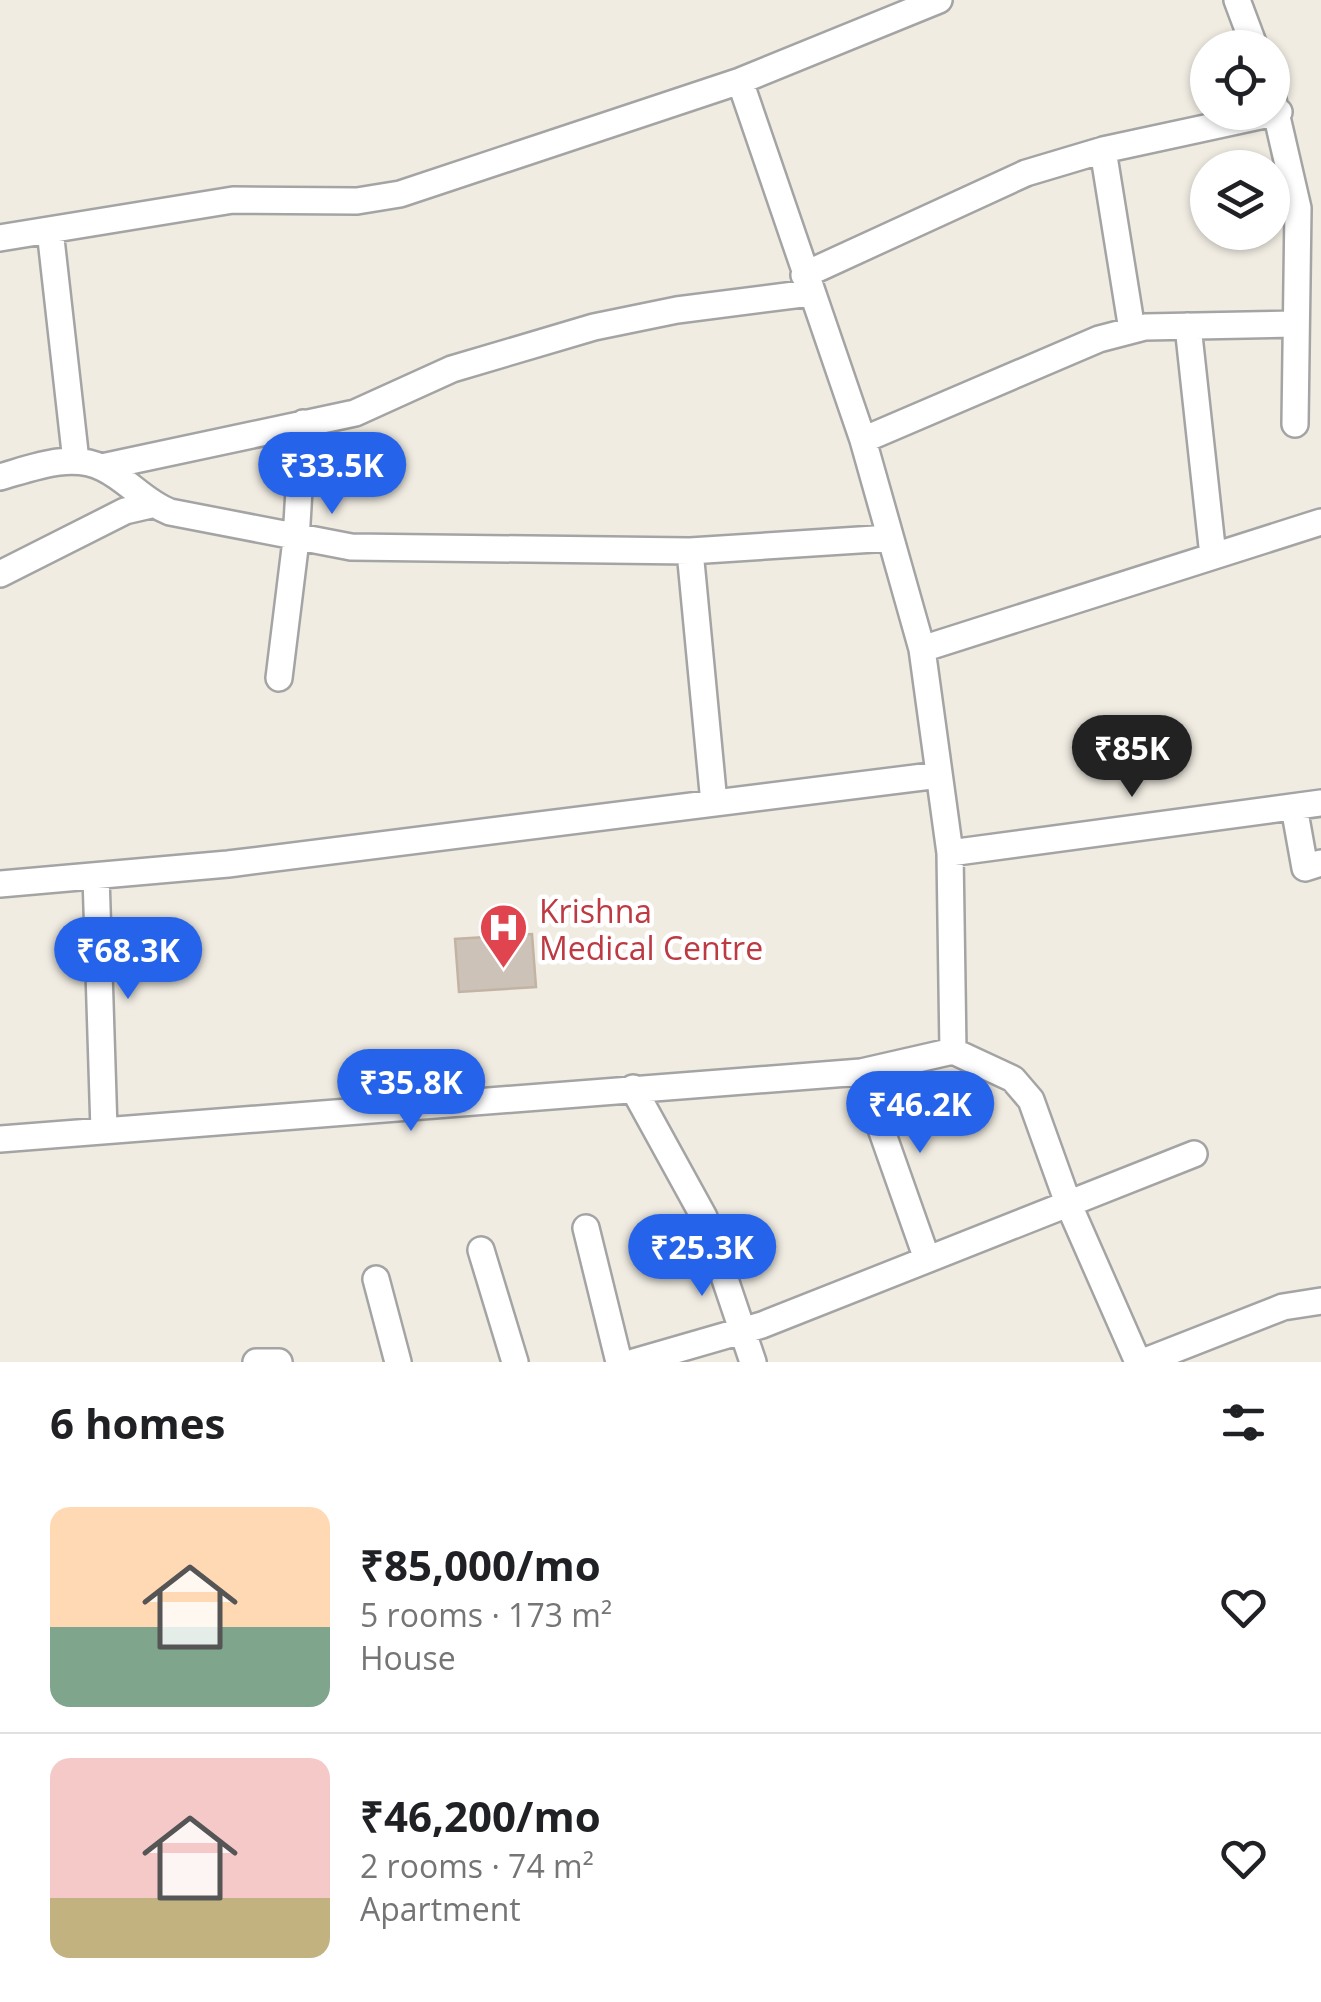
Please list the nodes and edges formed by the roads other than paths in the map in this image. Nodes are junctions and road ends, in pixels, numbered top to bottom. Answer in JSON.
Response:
{"nodes":[{"id":1,"x":939,"y":0,"type":"edge"},
{"id":2,"x":1237,"y":0,"type":"edge"},
{"id":3,"x":1248,"y":30,"type":"edge"},
{"id":4,"x":740,"y":81,"type":"junction"},
{"id":5,"x":1190,"y":126,"type":"edge"},
{"id":6,"x":1282,"y":130,"type":"edge"},
{"id":7,"x":1103,"y":150,"type":"junction"},
{"id":8,"x":50,"y":230,"type":"junction"},
{"id":9,"x":0,"y":238,"type":"edge"},
{"id":10,"x":807,"y":284,"type":"junction"},
{"id":11,"x":1294,"y":324,"type":"junction"},
{"id":12,"x":1188,"y":326,"type":"junction"},
{"id":13,"x":1132,"y":330,"type":"junction"},
{"id":14,"x":303,"y":423,"type":"junction"},
{"id":15,"x":1296,"y":424,"type":"dead end"},
{"id":16,"x":863,"y":440,"type":"junction"},
{"id":17,"x":76,"y":461,"type":"junction"},
{"id":18,"x":102,"y":467,"type":"junction"},
{"id":19,"x":0,"y":476,"type":"edge"},
{"id":20,"x":152,"y":505,"type":"junction"},
{"id":21,"x":1321,"y":522,"type":"edge"},
{"id":22,"x":890,"y":538,"type":"junction"},
{"id":23,"x":296,"y":540,"type":"junction"},
{"id":24,"x":690,"y":552,"type":"junction"},
{"id":25,"x":1213,"y":556,"type":"junction"},
{"id":26,"x":0,"y":574,"type":"edge"},
{"id":27,"x":922,"y":650,"type":"junction"},
{"id":28,"x":279,"y":678,"type":"dead end"},
{"id":29,"x":939,"y":775,"type":"junction"},
{"id":30,"x":714,"y":803,"type":"junction"},
{"id":31,"x":1321,"y":803,"type":"edge"},
{"id":32,"x":1294,"y":806,"type":"junction"},
{"id":33,"x":950,"y":853,"type":"junction"},
{"id":34,"x":1321,"y":863,"type":"edge"},
{"id":35,"x":96,"y":876,"type":"junction"},
{"id":36,"x":0,"y":884,"type":"edge"},
{"id":37,"x":954,"y":1051,"type":"junction"},
{"id":38,"x":862,"y":1072,"type":"junction"},
{"id":39,"x":632,"y":1088,"type":"junction"},
{"id":40,"x":104,"y":1130,"type":"junction"},
{"id":41,"x":0,"y":1138,"type":"edge"},
{"id":42,"x":1194,"y":1154,"type":"dead end"},
{"id":43,"x":1068,"y":1203,"type":"junction"},
{"id":44,"x":586,"y":1228,"type":"dead end"},
{"id":45,"x":481,"y":1250,"type":"dead end"},
{"id":46,"x":927,"y":1259,"type":"junction"},
{"id":47,"x":376,"y":1279,"type":"dead end"},
{"id":48,"x":1321,"y":1300,"type":"edge"},
{"id":49,"x":741,"y":1332,"type":"junction"},
{"id":50,"x":256,"y":1362,"type":"edge"},
{"id":51,"x":279,"y":1362,"type":"edge"},
{"id":52,"x":398,"y":1362,"type":"edge"},
{"id":53,"x":515,"y":1362,"type":"edge"},
{"id":54,"x":619,"y":1362,"type":"edge"},
{"id":55,"x":634,"y":1362,"type":"edge"},
{"id":56,"x":753,"y":1362,"type":"edge"},
{"id":57,"x":1140,"y":1362,"type":"edge"}],
"edges":[{"from":1,"to":4,"type":"street"},
{"from":2,"to":3,"type":"street"},
{"from":4,"to":8,"type":"street"},
{"from":4,"to":10,"type":"street"},
{"from":5,"to":7,"type":"street"},
{"from":6,"to":11,"type":"street"},
{"from":7,"to":10,"type":"street"},
{"from":7,"to":13,"type":"street"},
{"from":8,"to":9,"type":"street"},
{"from":8,"to":17,"type":"street"},
{"from":10,"to":14,"type":"street"},
{"from":10,"to":16,"type":"street"},
{"from":11,"to":12,"type":"street"},
{"from":11,"to":15,"type":"street"},
{"from":12,"to":13,"type":"street"},
{"from":12,"to":25,"type":"street"},
{"from":13,"to":16,"type":"street"},
{"from":14,"to":18,"type":"street"},
{"from":14,"to":23,"type":"street"},
{"from":16,"to":22,"type":"street"},
{"from":17,"to":18,"type":"street"},
{"from":17,"to":19,"type":"street"},
{"from":18,"to":20,"type":"street"},
{"from":20,"to":23,"type":"street"},
{"from":20,"to":26,"type":"street"},
{"from":21,"to":25,"type":"street"},
{"from":22,"to":24,"type":"street"},
{"from":22,"to":27,"type":"street"},
{"from":23,"to":24,"type":"street"},
{"from":23,"to":28,"type":"street"},
{"from":24,"to":30,"type":"street"},
{"from":25,"to":27,"type":"street"},
{"from":27,"to":29,"type":"street"},
{"from":29,"to":30,"type":"street"},
{"from":29,"to":33,"type":"street"},
{"from":30,"to":35,"type":"street"},
{"from":31,"to":32,"type":"street"},
{"from":32,"to":33,"type":"street"},
{"from":32,"to":34,"type":"street"},
{"from":33,"to":37,"type":"street"},
{"from":35,"to":36,"type":"street"},
{"from":35,"to":40,"type":"street"},
{"from":37,"to":38,"type":"street"},
{"from":37,"to":43,"type":"street"},
{"from":38,"to":39,"type":"street"},
{"from":38,"to":46,"type":"street"},
{"from":39,"to":40,"type":"street"},
{"from":39,"to":49,"type":"street"},
{"from":40,"to":41,"type":"street"},
{"from":42,"to":43,"type":"street"},
{"from":43,"to":46,"type":"street"},
{"from":43,"to":57,"type":"street"},
{"from":44,"to":54,"type":"street"},
{"from":45,"to":53,"type":"street"},
{"from":46,"to":49,"type":"street"},
{"from":47,"to":52,"type":"street"},
{"from":48,"to":57,"type":"street"},
{"from":49,"to":55,"type":"street"},
{"from":49,"to":56,"type":"street"},
{"from":50,"to":51,"type":"street"}]}
